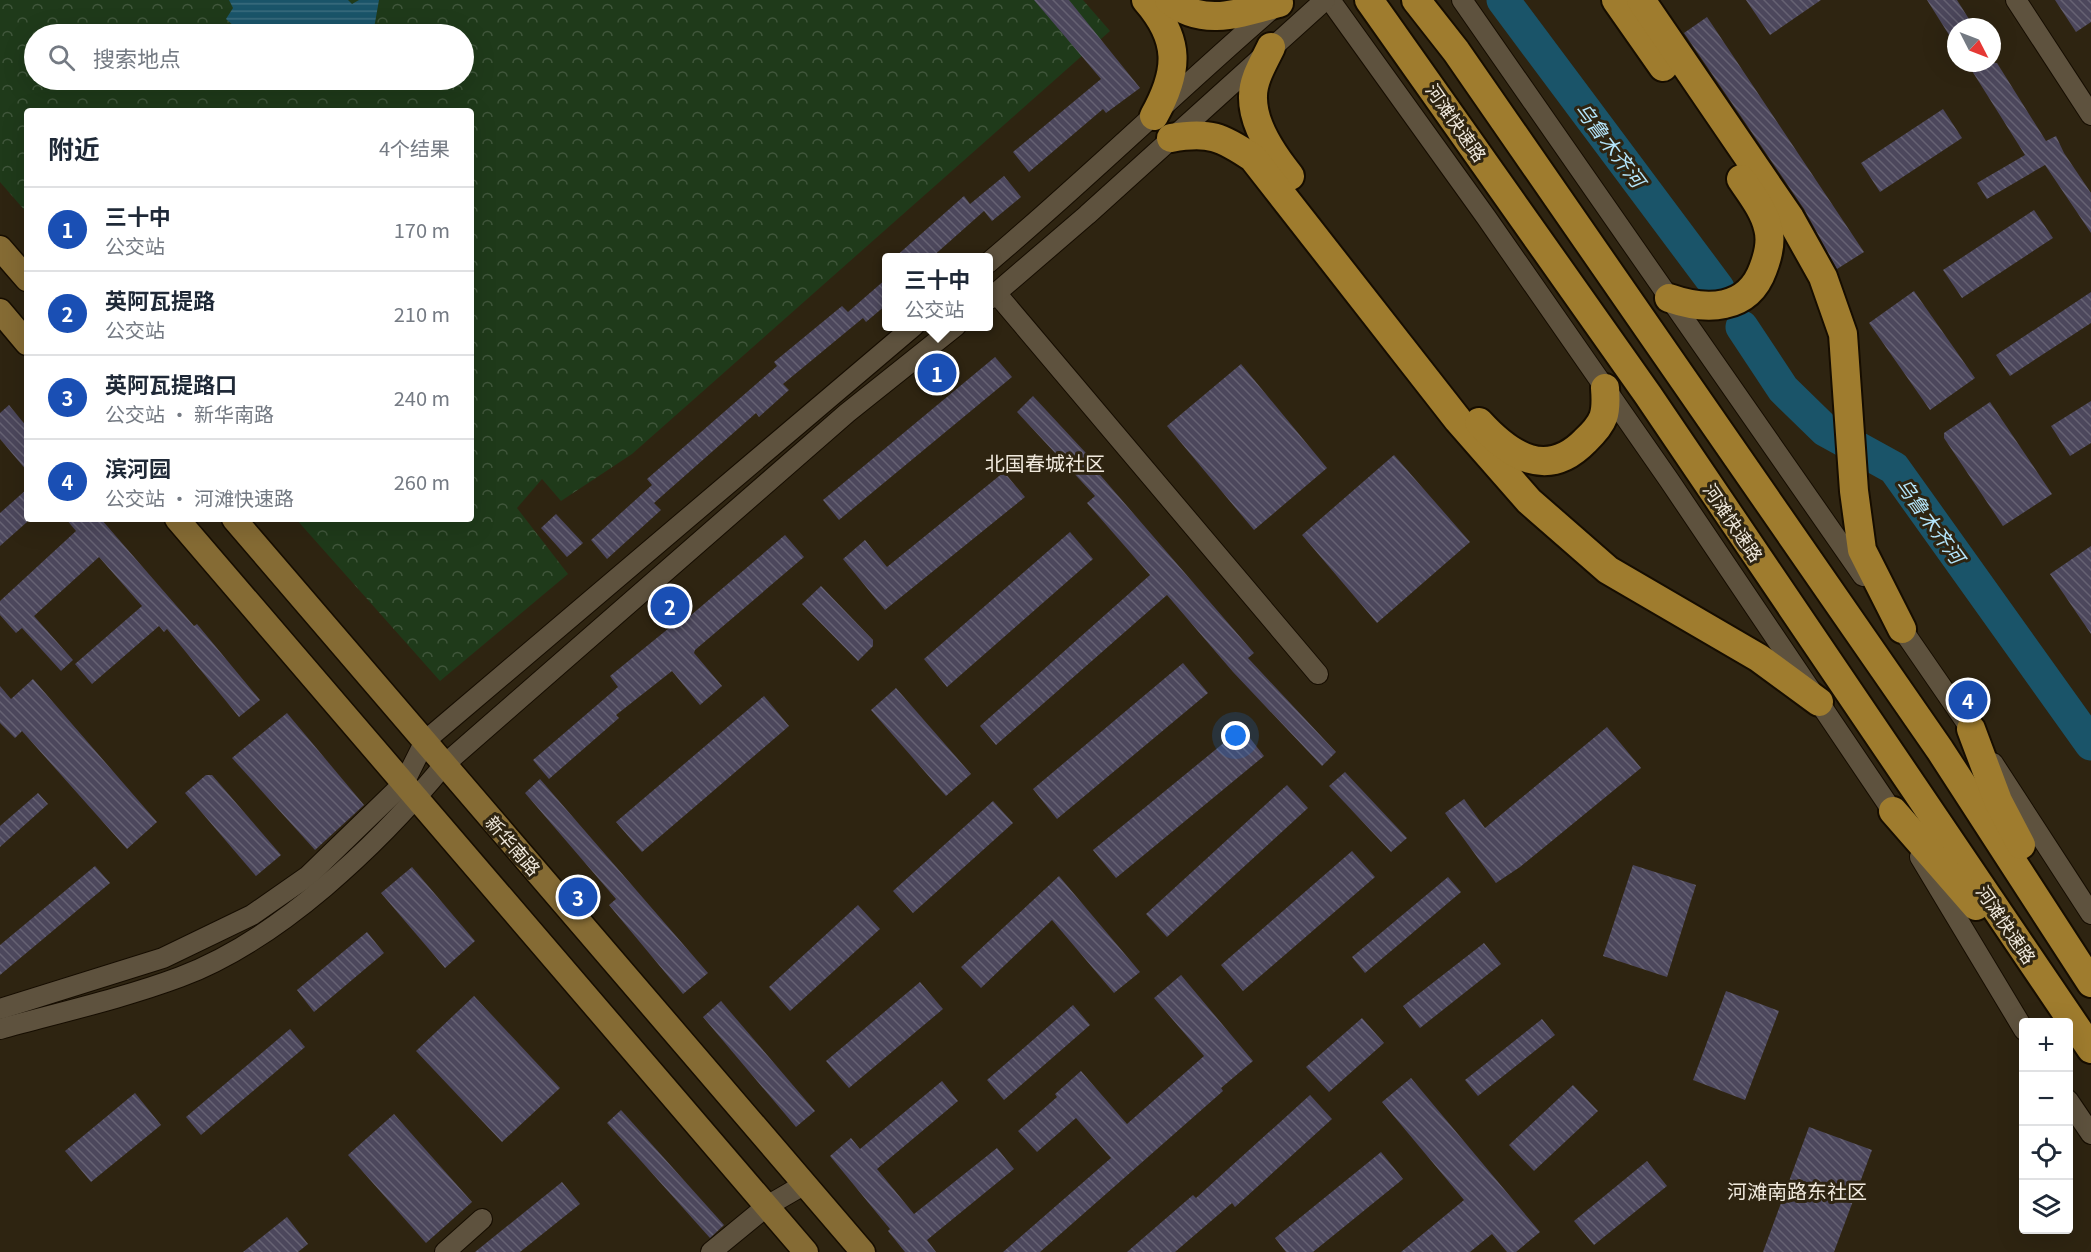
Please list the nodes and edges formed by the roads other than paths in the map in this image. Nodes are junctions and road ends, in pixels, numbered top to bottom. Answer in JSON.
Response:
{"nodes":[{"id":1,"x":1146,"y":0,"type":"edge"},
{"id":2,"x":1169,"y":0,"type":"edge"},
{"id":3,"x":1325,"y":0,"type":"edge"},
{"id":4,"x":1330,"y":0,"type":"edge"},
{"id":5,"x":1369,"y":0,"type":"edge"},
{"id":6,"x":1416,"y":0,"type":"edge"},
{"id":7,"x":1462,"y":0,"type":"edge"},
{"id":8,"x":1616,"y":0,"type":"edge"},
{"id":9,"x":1641,"y":0,"type":"edge"},
{"id":10,"x":2016,"y":0,"type":"edge"},
{"id":11,"x":1280,"y":2,"type":"edge"},
{"id":12,"x":1270,"y":47,"type":"junction"},
{"id":13,"x":2091,"y":115,"type":"edge"},
{"id":14,"x":1154,"y":116,"type":"junction"},
{"id":15,"x":1171,"y":138,"type":"junction"},
{"id":16,"x":0,"y":248,"type":"edge"},
{"id":17,"x":993,"y":259,"type":"edge"},
{"id":18,"x":24,"y":276,"type":"edge"},
{"id":19,"x":993,"y":295,"type":"edge"},
{"id":20,"x":993,"y":297,"type":"edge"},
{"id":21,"x":1669,"y":298,"type":"junction"},
{"id":22,"x":0,"y":311,"type":"edge"},
{"id":23,"x":909,"y":331,"type":"edge"},
{"id":24,"x":951,"y":331,"type":"edge"},
{"id":25,"x":24,"y":339,"type":"edge"},
{"id":26,"x":1605,"y":388,"type":"junction"},
{"id":27,"x":1464,"y":415,"type":"junction"},
{"id":28,"x":180,"y":522,"type":"edge"},
{"id":29,"x":237,"y":522,"type":"edge"},
{"id":30,"x":1902,"y":629,"type":"junction"},
{"id":31,"x":1318,"y":674,"type":"dead end"},
{"id":32,"x":1819,"y":702,"type":"junction"},
{"id":33,"x":1971,"y":729,"type":"junction"},
{"id":34,"x":425,"y":741,"type":"junction"},
{"id":35,"x":445,"y":764,"type":"junction"},
{"id":36,"x":411,"y":790,"type":"junction"},
{"id":37,"x":1893,"y":811,"type":"junction"},
{"id":38,"x":2091,"y":914,"type":"edge"},
{"id":39,"x":2091,"y":983,"type":"edge"},
{"id":40,"x":2059,"y":1002,"type":"junction"},
{"id":41,"x":0,"y":1009,"type":"edge"},
{"id":42,"x":2019,"y":1022,"type":"edge"},
{"id":43,"x":0,"y":1029,"type":"edge"},
{"id":44,"x":2091,"y":1049,"type":"edge"},
{"id":45,"x":2073,"y":1107,"type":"edge"},
{"id":46,"x":2091,"y":1134,"type":"edge"},
{"id":47,"x":805,"y":1184,"type":"junction"},
{"id":48,"x":767,"y":1206,"type":"junction"},
{"id":49,"x":482,"y":1219,"type":"dead end"},
{"id":50,"x":445,"y":1252,"type":"edge"},
{"id":51,"x":711,"y":1252,"type":"edge"},
{"id":52,"x":806,"y":1252,"type":"edge"},
{"id":53,"x":863,"y":1252,"type":"edge"}],
"edges":[{"from":1,"to":14,"type":"highway"},
{"from":2,"to":11,"type":"highway"},
{"from":3,"to":12,"type":"street"},
{"from":4,"to":26,"type":"street"},
{"from":5,"to":40,"type":"highway","name":"河滩快速路"},
{"from":6,"to":39,"type":"highway","name":"河滩快速路"},
{"from":7,"to":21,"type":"street"},
{"from":8,"to":21,"type":"highway"},
{"from":9,"to":30,"type":"highway"},
{"from":10,"to":13,"type":"street"},
{"from":11,"to":14,"type":"street"},
{"from":12,"to":15,"type":"street"},
{"from":12,"to":27,"type":"highway"},
{"from":14,"to":17,"type":"street"},
{"from":15,"to":19,"type":"street"},
{"from":15,"to":27,"type":"highway"},
{"from":16,"to":18,"type":"main road"},
{"from":20,"to":31,"type":"street"},
{"from":21,"to":30,"type":"street"},
{"from":22,"to":25,"type":"main road"},
{"from":23,"to":34,"type":"street"},
{"from":24,"to":35,"type":"street"},
{"from":26,"to":27,"type":"highway"},
{"from":26,"to":32,"type":"street"},
{"from":27,"to":32,"type":"highway"},
{"from":28,"to":36,"type":"main road"},
{"from":29,"to":34,"type":"main road","name":"新华南路"},
{"from":30,"to":33,"type":"street"},
{"from":32,"to":37,"type":"street"},
{"from":33,"to":38,"type":"street"},
{"from":33,"to":39,"type":"highway"},
{"from":34,"to":35,"type":"main road","name":"新华南路"},
{"from":34,"to":36,"type":"street"},
{"from":35,"to":36,"type":"street"},
{"from":35,"to":47,"type":"main road","name":"新华南路"},
{"from":36,"to":41,"type":"street"},
{"from":36,"to":43,"type":"street"},
{"from":36,"to":48,"type":"main road"},
{"from":37,"to":40,"type":"highway"},
{"from":37,"to":42,"type":"street"},
{"from":40,"to":44,"type":"highway","name":"河滩快速路"},
{"from":45,"to":46,"type":"street"},
{"from":47,"to":48,"type":"street"},
{"from":47,"to":53,"type":"main road","name":"新华南路"},
{"from":48,"to":51,"type":"street"},
{"from":48,"to":52,"type":"main road"},
{"from":49,"to":50,"type":"street"}]}
